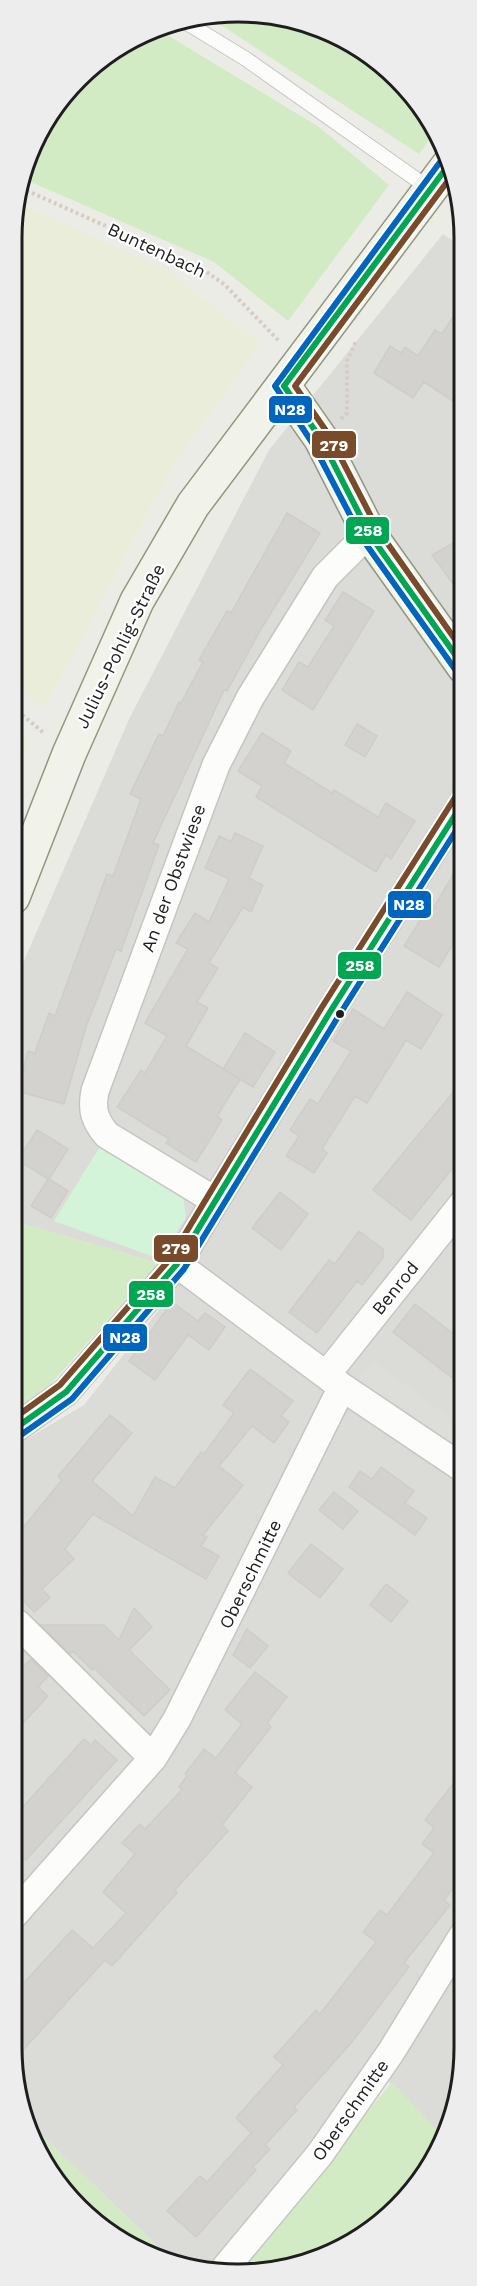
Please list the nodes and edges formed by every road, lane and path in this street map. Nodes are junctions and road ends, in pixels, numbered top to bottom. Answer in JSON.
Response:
{"nodes":[{"id":1,"x":194,"y":27,"type":"edge"},
{"id":2,"x":444,"y":172,"type":"edge"},
{"id":3,"x":28,"y":191,"type":"edge"},
{"id":4,"x":423,"y":202,"type":"junction"},
{"id":5,"x":357,"y":338,"type":"dead end"},
{"id":6,"x":292,"y":374,"type":"junction"},
{"id":7,"x":321,"y":439,"type":"junction"},
{"id":8,"x":370,"y":535,"type":"junction"},
{"id":9,"x":454,"y":653,"type":"edge"},
{"id":10,"x":22,"y":715,"type":"edge"},
{"id":11,"x":69,"y":754,"type":"junction"},
{"id":12,"x":454,"y":817,"type":"edge"},
{"id":13,"x":22,"y":874,"type":"edge"},
{"id":14,"x":214,"y":1200,"type":"junction"},
{"id":15,"x":454,"y":1216,"type":"edge"},
{"id":16,"x":177,"y":1264,"type":"junction"},
{"id":17,"x":334,"y":1381,"type":"junction"},
{"id":18,"x":22,"y":1424,"type":"edge"},
{"id":19,"x":454,"y":1462,"type":"edge"},
{"id":20,"x":22,"y":1632,"type":"edge"},
{"id":21,"x":153,"y":1758,"type":"junction"},
{"id":22,"x":22,"y":1906,"type":"edge"},
{"id":23,"x":454,"y":1950,"type":"edge"},
{"id":24,"x":229,"y":2263,"type":"edge"}],
"edges":[{"from":1,"to":4,"type":"lane"},
{"from":2,"to":4,"type":"street","name":"Julius-Pohlig-Straße"},
{"from":3,"to":6,"type":"path","name":"Buntenbach"},
{"from":4,"to":6,"type":"street","name":"Julius-Pohlig-Straße"},
{"from":5,"to":7,"type":"path"},
{"from":6,"to":7,"type":"street"},
{"from":6,"to":11,"type":"street","name":"Julius-Pohlig-Straße"},
{"from":7,"to":8,"type":"street"},
{"from":8,"to":9,"type":"street"},
{"from":8,"to":14,"type":"street","name":"An der Obstwiese"},
{"from":10,"to":11,"type":"path"},
{"from":11,"to":13,"type":"street","name":"Julius-Pohlig-Straße"},
{"from":12,"to":14,"type":"street"},
{"from":14,"to":16,"type":"street"},
{"from":15,"to":17,"type":"street","name":"Benrod"},
{"from":16,"to":17,"type":"street"},
{"from":16,"to":18,"type":"street"},
{"from":17,"to":19,"type":"street"},
{"from":17,"to":21,"type":"street","name":"Oberschmitte"},
{"from":20,"to":21,"type":"street"},
{"from":21,"to":22,"type":"street","name":"Oberschmitte"},
{"from":23,"to":24,"type":"street","name":"Oberschmitte"}]}
